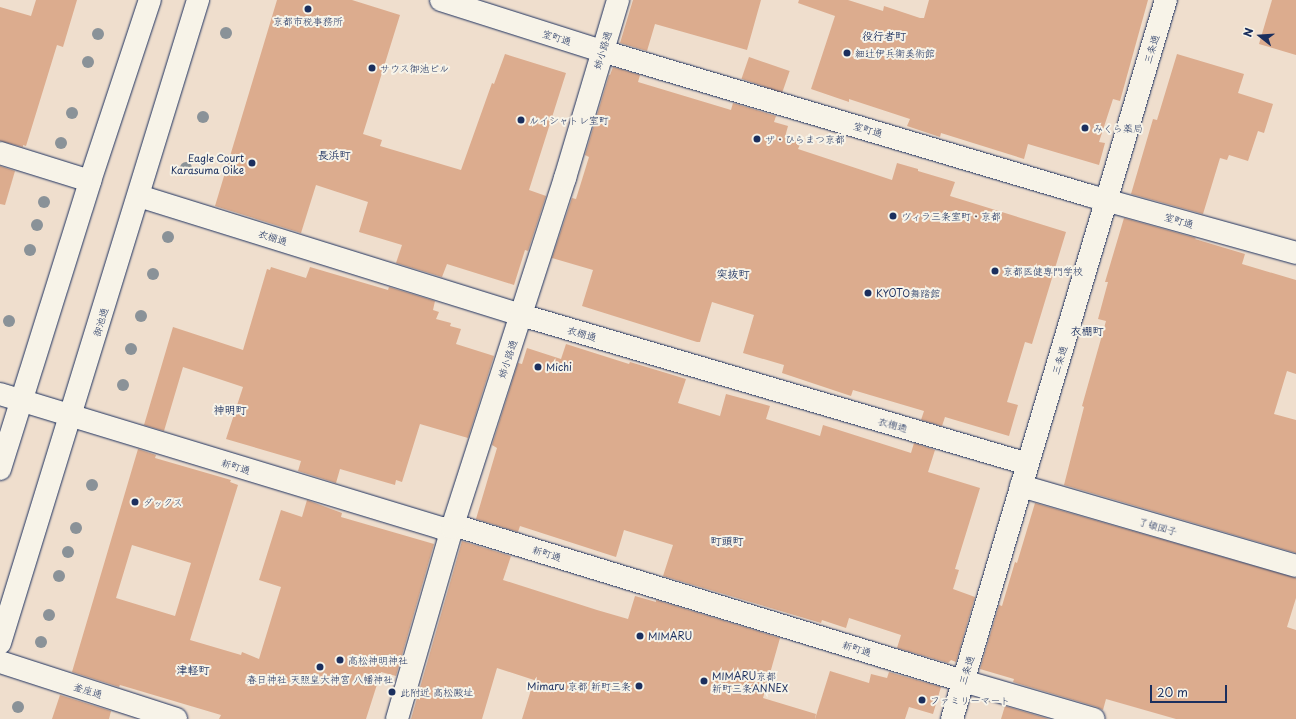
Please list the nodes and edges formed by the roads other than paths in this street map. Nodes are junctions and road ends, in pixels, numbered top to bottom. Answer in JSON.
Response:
{"nodes":[{"id":1,"x":150,"y":0,"type":"edge"},
{"id":2,"x":198,"y":0,"type":"edge"},
{"id":3,"x":441,"y":0,"type":"edge"},
{"id":4,"x":618,"y":0,"type":"edge"},
{"id":5,"x":1166,"y":0,"type":"edge"},
{"id":6,"x":602,"y":51,"type":"junction"},
{"id":7,"x":0,"y":153,"type":"edge"},
{"id":8,"x":90,"y":181,"type":"junction"},
{"id":9,"x":139,"y":196,"type":"junction"},
{"id":10,"x":1106,"y":200,"type":"junction"},
{"id":11,"x":1296,"y":253,"type":"edge"},
{"id":12,"x":521,"y":315,"type":"junction"},
{"id":13,"x":0,"y":394,"type":"edge"},
{"id":14,"x":21,"y":400,"type":"junction"},
{"id":15,"x":71,"y":416,"type":"junction"},
{"id":16,"x":1028,"y":464,"type":"junction"},
{"id":17,"x":0,"y":469,"type":"edge"},
{"id":18,"x":1021,"y":486,"type":"junction"},
{"id":19,"x":452,"y":528,"type":"junction"},
{"id":20,"x":1296,"y":566,"type":"edge"},
{"id":21,"x":0,"y":643,"type":"edge"},
{"id":22,"x":0,"y":662,"type":"edge"},
{"id":23,"x":963,"y":681,"type":"junction"},
{"id":24,"x":176,"y":719,"type":"edge"},
{"id":25,"x":397,"y":719,"type":"edge"},
{"id":26,"x":952,"y":719,"type":"edge"},
{"id":27,"x":1094,"y":719,"type":"edge"}],
"edges":[{"from":1,"to":8,"type":"street"},
{"from":2,"to":9,"type":"street","name":"御池通"},
{"from":3,"to":6,"type":"street","name":"室町通"},
{"from":4,"to":6,"type":"street","name":"姉小路通"},
{"from":5,"to":10,"type":"street","name":"三条通"},
{"from":6,"to":10,"type":"street","name":"室町通"},
{"from":6,"to":12,"type":"street","name":"姉小路通"},
{"from":7,"to":8,"type":"street"},
{"from":8,"to":14,"type":"street"},
{"from":9,"to":12,"type":"street","name":"衣棚通"},
{"from":9,"to":15,"type":"street","name":"御池通"},
{"from":10,"to":11,"type":"street","name":"室町通"},
{"from":10,"to":16,"type":"street","name":"三条通"},
{"from":12,"to":16,"type":"street","name":"衣棚通"},
{"from":12,"to":19,"type":"street","name":"姉小路通"},
{"from":13,"to":14,"type":"street","name":"新町通"},
{"from":14,"to":15,"type":"street","name":"新町通"},
{"from":14,"to":17,"type":"street"},
{"from":15,"to":19,"type":"street","name":"新町通"},
{"from":15,"to":21,"type":"street","name":"御池通"},
{"from":16,"to":18,"type":"street","name":"三条通"},
{"from":18,"to":20,"type":"street","name":"了頓図子"},
{"from":18,"to":23,"type":"street","name":"三条通"},
{"from":19,"to":23,"type":"street","name":"新町通"},
{"from":19,"to":25,"type":"street","name":"姉小路通"},
{"from":22,"to":24,"type":"street","name":"釜座通"},
{"from":23,"to":26,"type":"street","name":"三条通"},
{"from":23,"to":27,"type":"street","name":"新町通"}]}
